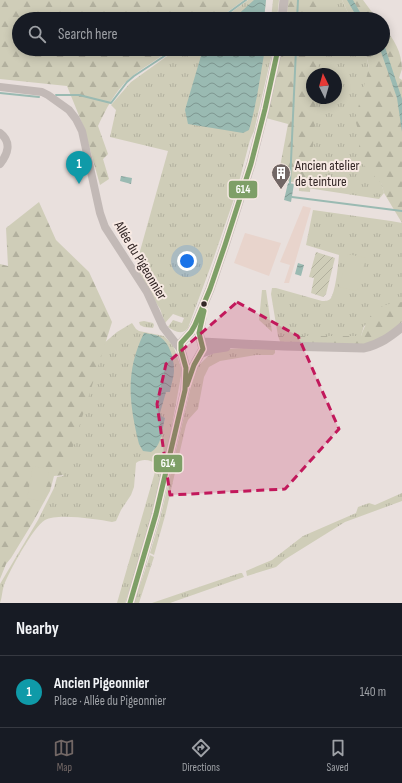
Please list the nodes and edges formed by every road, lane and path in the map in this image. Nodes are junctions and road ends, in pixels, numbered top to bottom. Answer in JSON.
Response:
{"nodes":[{"id":1,"x":284,"y":0,"type":"edge"},
{"id":2,"x":283,"y":12,"type":"edge"},
{"id":3,"x":276,"y":56,"type":"edge"},
{"id":4,"x":0,"y":87,"type":"edge"},
{"id":5,"x":0,"y":133,"type":"edge"},
{"id":6,"x":0,"y":164,"type":"edge"},
{"id":7,"x":210,"y":289,"type":"junction"},
{"id":8,"x":402,"y":327,"type":"edge"},
{"id":9,"x":169,"y":334,"type":"junction"},
{"id":10,"x":186,"y":337,"type":"junction"},
{"id":11,"x":201,"y":341,"type":"junction"},
{"id":12,"x":253,"y":344,"type":"junction"},
{"id":13,"x":181,"y":351,"type":"junction"},
{"id":14,"x":200,"y":354,"type":"junction"},
{"id":15,"x":185,"y":390,"type":"junction"},
{"id":16,"x":130,"y":603,"type":"edge"}],
"edges":[{"from":1,"to":2,"type":"street"},
{"from":3,"to":7,"type":"street"},
{"from":4,"to":9,"type":"street","name":"Allée du Pigeonnier"},
{"from":5,"to":6,"type":"street"},
{"from":7,"to":10,"type":"street"},
{"from":7,"to":11,"type":"street"},
{"from":8,"to":12,"type":"street"},
{"from":9,"to":10,"type":"street"},
{"from":9,"to":13,"type":"street","name":"Allée du Pigeonnier"},
{"from":10,"to":11,"type":"street"},
{"from":10,"to":13,"type":"street"},
{"from":11,"to":12,"type":"street"},
{"from":11,"to":14,"type":"street"},
{"from":12,"to":14,"type":"street"},
{"from":13,"to":14,"type":"street"},
{"from":13,"to":15,"type":"street"},
{"from":14,"to":15,"type":"street"},
{"from":15,"to":16,"type":"street"}]}
